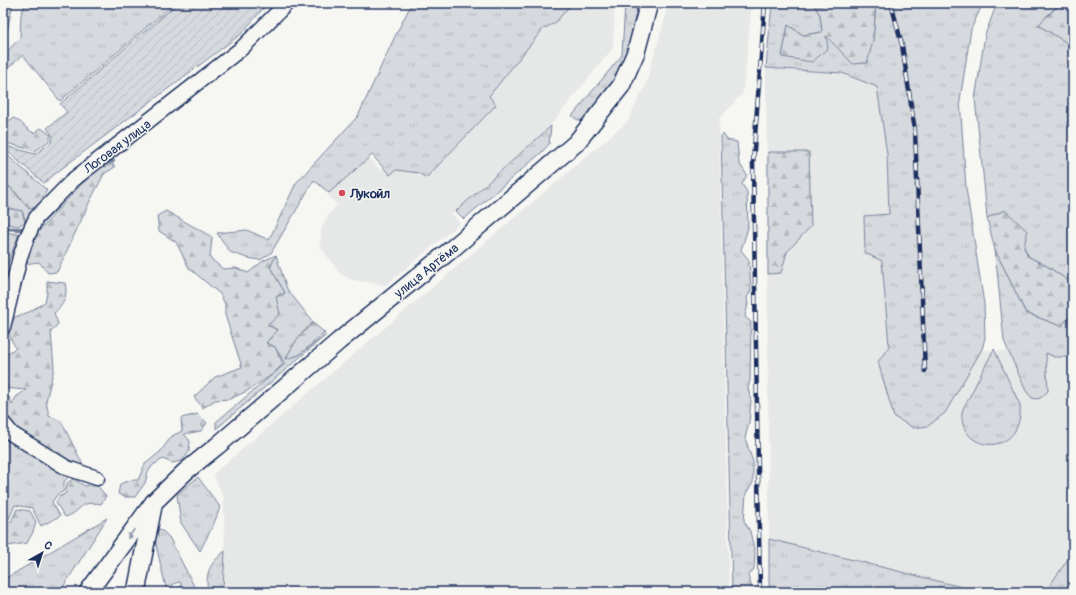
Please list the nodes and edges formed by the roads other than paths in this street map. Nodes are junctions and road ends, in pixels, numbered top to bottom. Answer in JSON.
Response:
{"nodes":[{"id":1,"x":287,"y":3,"type":"edge"},
{"id":2,"x":650,"y":3,"type":"edge"},
{"id":3,"x":3,"y":327,"type":"edge"},
{"id":4,"x":3,"y":423,"type":"edge"},
{"id":5,"x":97,"y":478,"type":"dead end"},
{"id":6,"x":154,"y":502,"type":"junction"},
{"id":7,"x":88,"y":592,"type":"edge"},
{"id":8,"x":136,"y":592,"type":"edge"}],
"edges":[{"from":1,"to":3,"type":"street","name":"Логовая улица"},
{"from":2,"to":6,"type":"street","name":"улица Артёма"},
{"from":4,"to":5,"type":"street"},
{"from":6,"to":7,"type":"street","name":"улица Артёма","one_way":true},
{"from":6,"to":8,"type":"street"}]}
